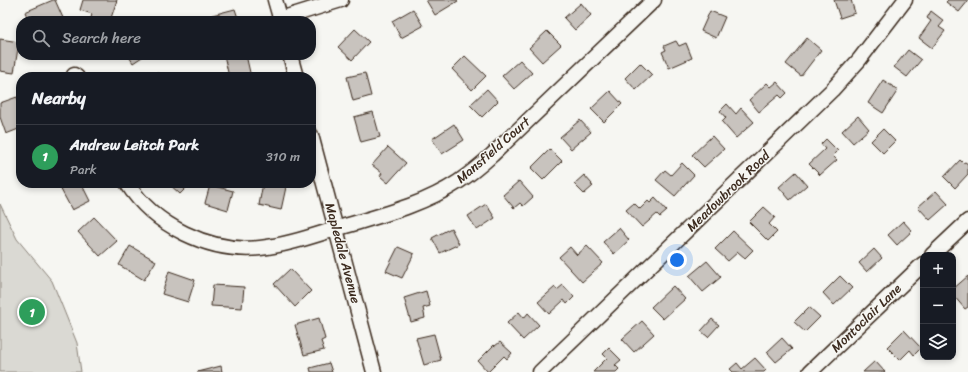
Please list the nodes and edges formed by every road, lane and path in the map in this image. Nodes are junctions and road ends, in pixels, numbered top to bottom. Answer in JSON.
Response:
{"nodes":[{"id":1,"x":275,"y":0,"type":"edge"},
{"id":2,"x":341,"y":0,"type":"edge"},
{"id":3,"x":654,"y":0,"type":"edge"},
{"id":4,"x":905,"y":0,"type":"edge"},
{"id":5,"x":280,"y":16,"type":"edge"},
{"id":6,"x":293,"y":16,"type":"edge"},
{"id":7,"x":291,"y":60,"type":"edge"},
{"id":8,"x":295,"y":72,"type":"edge"},
{"id":9,"x":316,"y":154,"type":"edge"},
{"id":10,"x":131,"y":188,"type":"edge"},
{"id":11,"x":968,"y":221,"type":"edge"},
{"id":12,"x":336,"y":229,"type":"junction"},
{"id":13,"x":935,"y":252,"type":"edge"},
{"id":14,"x":920,"y":267,"type":"edge"},
{"id":15,"x":374,"y":372,"type":"edge"},
{"id":16,"x":540,"y":372,"type":"edge"},
{"id":17,"x":810,"y":372,"type":"edge"}],
"edges":[{"from":1,"to":5,"type":"street"},
{"from":2,"to":6,"type":"street"},
{"from":3,"to":12,"type":"street","name":"Mansfield Court"},
{"from":4,"to":16,"type":"street","name":"Meadowbrook Road"},
{"from":7,"to":8,"type":"street"},
{"from":9,"to":12,"type":"street","name":"Mapledale Avenue"},
{"from":10,"to":12,"type":"street","name":"Mansfield Court"},
{"from":11,"to":13,"type":"street"},
{"from":12,"to":15,"type":"street","name":"Mapledale Avenue"},
{"from":14,"to":17,"type":"street","name":"Montoclair Lane"}]}
